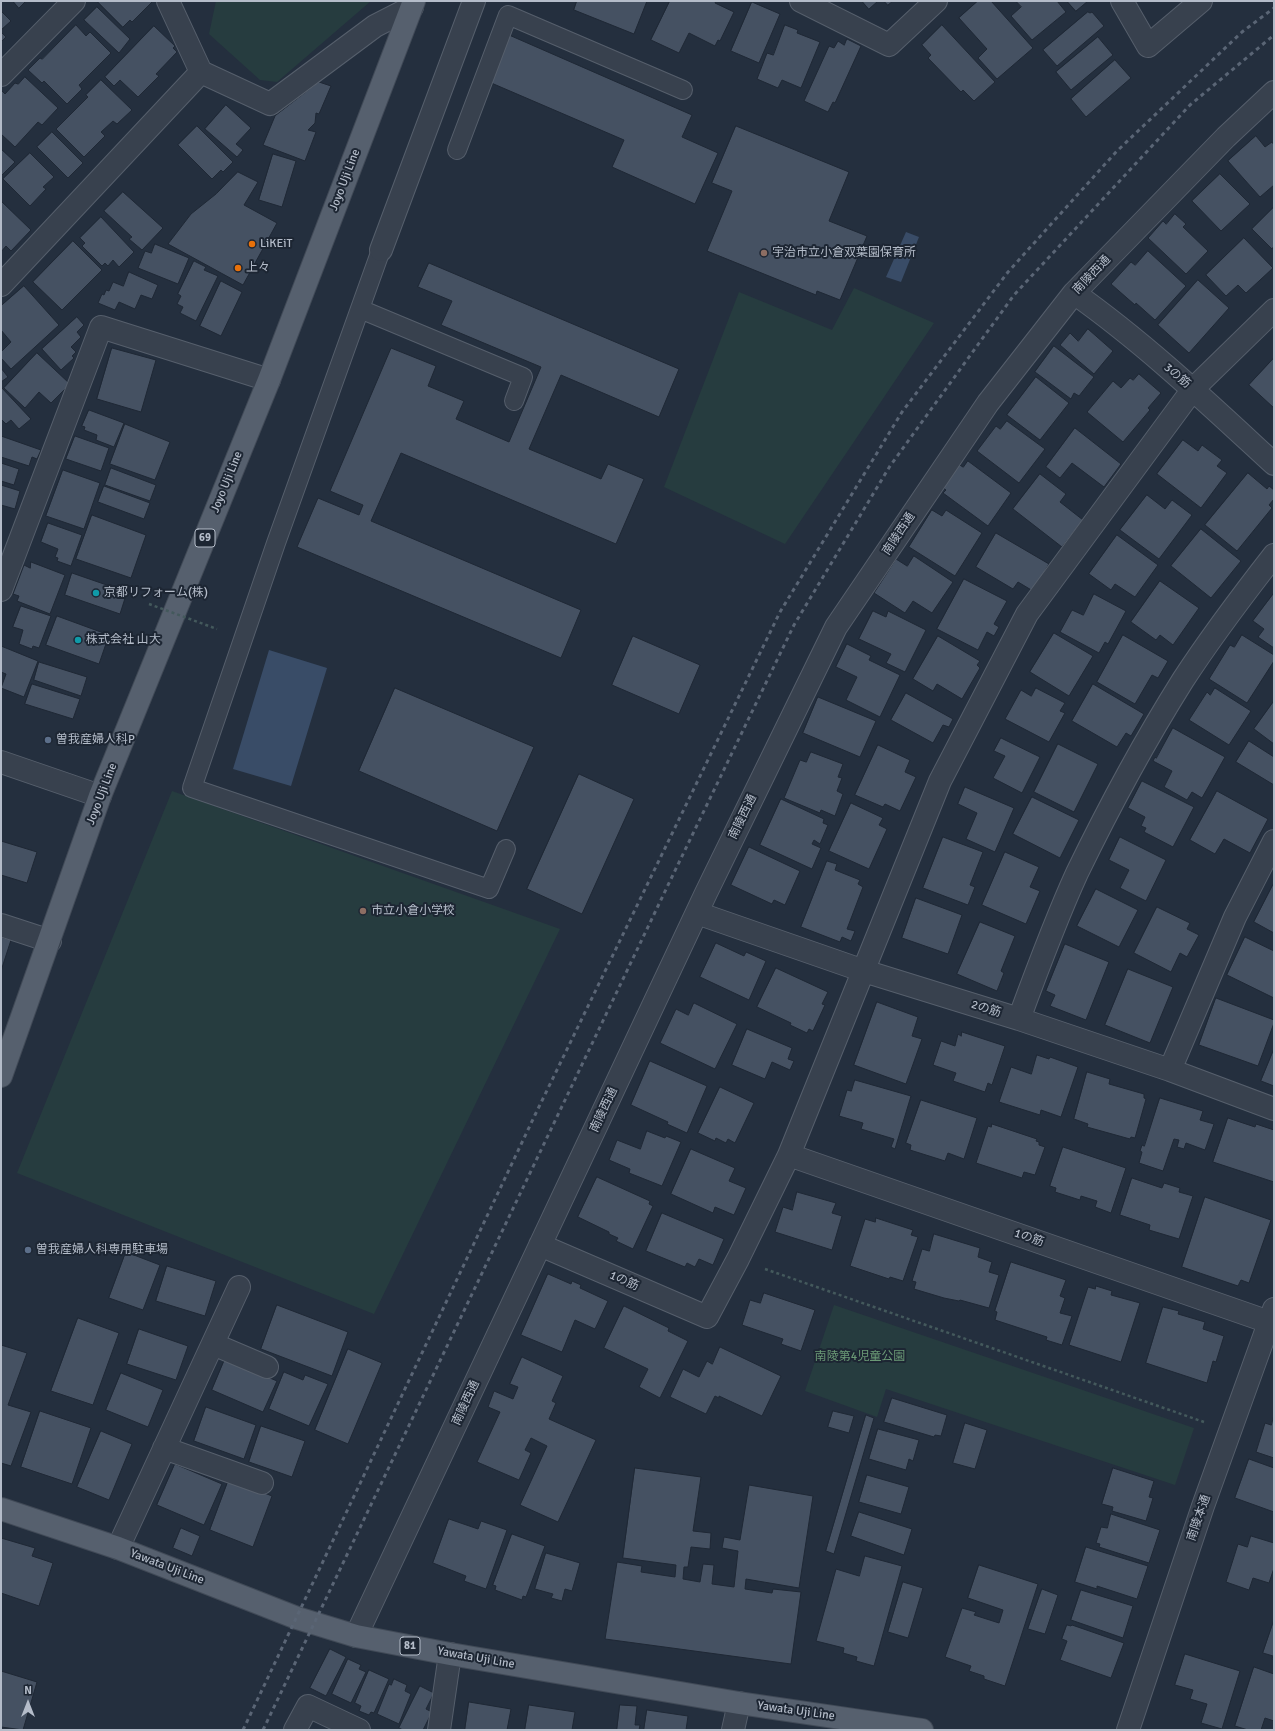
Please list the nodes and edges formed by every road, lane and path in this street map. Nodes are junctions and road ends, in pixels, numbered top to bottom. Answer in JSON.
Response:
{"nodes":[{"id":1,"x":74,"y":1,"type":"edge"},
{"id":2,"x":168,"y":1,"type":"edge"},
{"id":3,"x":474,"y":1,"type":"edge"},
{"id":4,"x":801,"y":1,"type":"edge"},
{"id":5,"x":936,"y":1,"type":"edge"},
{"id":6,"x":1122,"y":1,"type":"edge"},
{"id":7,"x":1201,"y":1,"type":"edge"},
{"id":8,"x":413,"y":4,"type":"edge"},
{"id":9,"x":201,"y":72,"type":"junction"},
{"id":10,"x":1,"y":75,"type":"edge"},
{"id":11,"x":684,"y":90,"type":"dead end"},
{"id":12,"x":1274,"y":92,"type":"edge"},
{"id":13,"x":457,"y":150,"type":"dead end"},
{"id":14,"x":381,"y":250,"type":"joint"},
{"id":15,"x":1,"y":285,"type":"edge"},
{"id":16,"x":1074,"y":293,"type":"junction"},
{"id":17,"x":360,"y":309,"type":"junction"},
{"id":18,"x":1274,"y":310,"type":"edge"},
{"id":19,"x":269,"y":380,"type":"junction"},
{"id":20,"x":1193,"y":390,"type":"junction"},
{"id":21,"x":514,"y":401,"type":"dead end"},
{"id":22,"x":1274,"y":464,"type":"edge"},
{"id":23,"x":1274,"y":555,"type":"edge"},
{"id":24,"x":7,"y":556,"type":"edge"},
{"id":25,"x":1,"y":590,"type":"edge"},
{"id":26,"x":149,"y":604,"type":"dead end"},
{"id":27,"x":217,"y":629,"type":"dead end"},
{"id":28,"x":1,"y":762,"type":"edge"},
{"id":29,"x":100,"y":796,"type":"junction"},
{"id":30,"x":1274,"y":841,"type":"edge"},
{"id":31,"x":506,"y":849,"type":"dead end"},
{"id":32,"x":697,"y":913,"type":"junction"},
{"id":33,"x":1,"y":925,"type":"edge"},
{"id":34,"x":50,"y":941,"type":"junction"},
{"id":35,"x":864,"y":971,"type":"junction"},
{"id":36,"x":1019,"y":1019,"type":"junction"},
{"id":37,"x":1170,"y":1070,"type":"junction"},
{"id":38,"x":1,"y":1076,"type":"edge"},
{"id":39,"x":1274,"y":1108,"type":"edge"},
{"id":40,"x":789,"y":1155,"type":"junction"},
{"id":41,"x":540,"y":1245,"type":"junction"},
{"id":42,"x":738,"y":1259,"type":"junction"},
{"id":43,"x":239,"y":1287,"type":"dead end"},
{"id":44,"x":1272,"y":1315,"type":"edge"},
{"id":45,"x":213,"y":1344,"type":"junction"},
{"id":46,"x":267,"y":1367,"type":"dead end"},
{"id":47,"x":1229,"y":1433,"type":"junction"},
{"id":48,"x":164,"y":1448,"type":"junction"},
{"id":49,"x":262,"y":1483,"type":"dead end"},
{"id":50,"x":1,"y":1509,"type":"edge"},
{"id":51,"x":118,"y":1548,"type":"junction"},
{"id":52,"x":356,"y":1636,"type":"junction"},
{"id":53,"x":450,"y":1654,"type":"junction"},
{"id":54,"x":739,"y":1703,"type":"junction"},
{"id":55,"x":295,"y":1730,"type":"edge"},
{"id":56,"x":359,"y":1730,"type":"edge"},
{"id":57,"x":439,"y":1730,"type":"edge"},
{"id":58,"x":734,"y":1730,"type":"edge"},
{"id":59,"x":922,"y":1730,"type":"edge"},
{"id":60,"x":1128,"y":1730,"type":"edge"}],
"edges":[{"from":1,"to":10,"type":"street"},
{"from":2,"to":9,"type":"street"},
{"from":3,"to":14,"type":"street"},
{"from":4,"to":5,"type":"street"},
{"from":6,"to":7,"type":"street"},
{"from":8,"to":9,"type":"street"},
{"from":8,"to":19,"type":"main road","name":"Joyo Uji Line","number":"69"},
{"from":9,"to":15,"type":"street"},
{"from":11,"to":13,"type":"lane"},
{"from":12,"to":16,"type":"street","name":"南陵西通"},
{"from":14,"to":17,"type":"lane"},
{"from":16,"to":20,"type":"street","name":"3の筋"},
{"from":16,"to":32,"type":"street","name":"南陵西通"},
{"from":17,"to":21,"type":"lane"},
{"from":17,"to":31,"type":"lane"},
{"from":18,"to":20,"type":"street"},
{"from":19,"to":24,"type":"street"},
{"from":19,"to":29,"type":"main road","name":"Joyo Uji Line","number":"69"},
{"from":20,"to":22,"type":"street","name":"3の筋"},
{"from":20,"to":35,"type":"street"},
{"from":23,"to":36,"type":"street"},
{"from":24,"to":25,"type":"street"},
{"from":26,"to":27,"type":"path","bridge":true},
{"from":28,"to":29,"type":"street"},
{"from":29,"to":34,"type":"main road","name":"Joyo Uji Line","number":"69"},
{"from":30,"to":37,"type":"street"},
{"from":32,"to":35,"type":"street","name":"2の筋"},
{"from":32,"to":41,"type":"street","name":"南陵西通"},
{"from":33,"to":34,"type":"street"},
{"from":34,"to":38,"type":"main road","name":"Joyo Uji Line","number":"69"},
{"from":35,"to":36,"type":"street","name":"2の筋"},
{"from":35,"to":40,"type":"street"},
{"from":36,"to":37,"type":"street","name":"2の筋"},
{"from":37,"to":39,"type":"street","name":"2の筋"},
{"from":40,"to":42,"type":"street"},
{"from":40,"to":44,"type":"street","name":"1の筋"},
{"from":41,"to":42,"type":"street","name":"1の筋"},
{"from":41,"to":52,"type":"street","name":"南陵西通"},
{"from":42,"to":47,"type":"path"},
{"from":43,"to":45,"type":"street"},
{"from":44,"to":47,"type":"street","name":"南陵本通"},
{"from":45,"to":46,"type":"street"},
{"from":45,"to":48,"type":"street"},
{"from":47,"to":60,"type":"street","name":"南陵本通"},
{"from":48,"to":49,"type":"street"},
{"from":48,"to":51,"type":"street"},
{"from":50,"to":51,"type":"main road","name":"Yawata Uji Line","number":"81"},
{"from":51,"to":52,"type":"main road","name":"Yawata Uji Line","number":"81"},
{"from":52,"to":53,"type":"main road","name":"Yawata Uji Line","number":"81"},
{"from":53,"to":54,"type":"main road","name":"Yawata Uji Line","number":"81"},
{"from":53,"to":57,"type":"street"},
{"from":54,"to":58,"type":"street"},
{"from":54,"to":59,"type":"main road","name":"Yawata Uji Line","number":"81"},
{"from":55,"to":56,"type":"street"}]}
